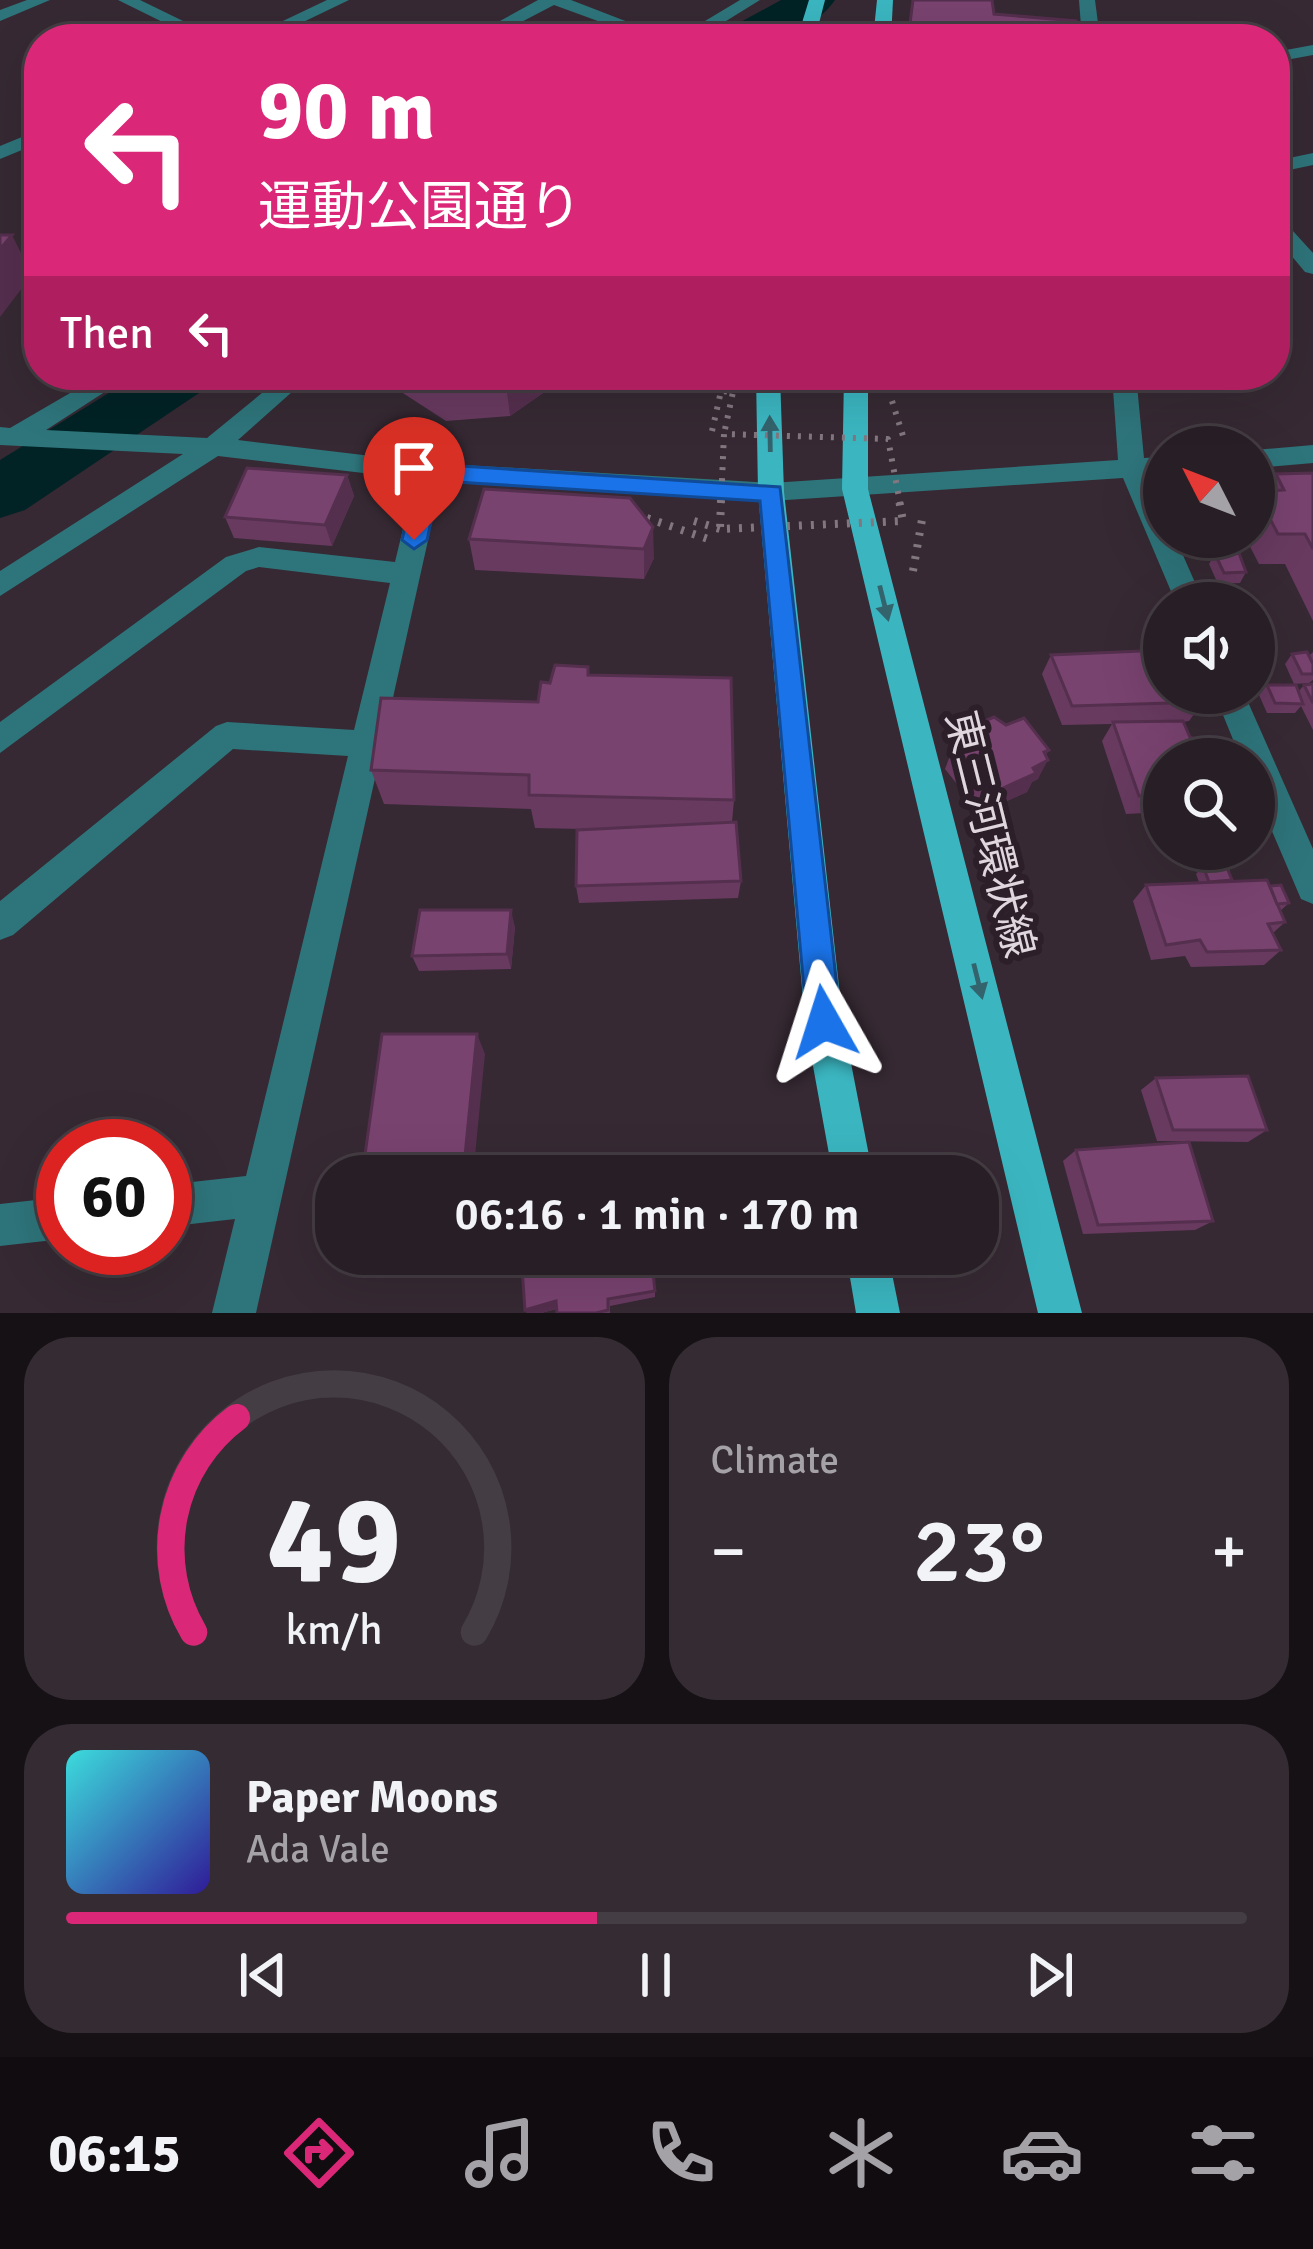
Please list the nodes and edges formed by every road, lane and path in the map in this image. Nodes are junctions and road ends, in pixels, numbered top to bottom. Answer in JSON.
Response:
{"nodes":[{"id":1,"x":42,"y":0,"type":"edge"},
{"id":2,"x":126,"y":0,"type":"edge"},
{"id":3,"x":341,"y":0,"type":"edge"},
{"id":4,"x":553,"y":0,"type":"edge"},
{"id":5,"x":752,"y":0,"type":"edge"},
{"id":6,"x":0,"y":16,"type":"edge"},
{"id":7,"x":178,"y":24,"type":"edge"},
{"id":8,"x":287,"y":24,"type":"edge"},
{"id":9,"x":506,"y":24,"type":"edge"},
{"id":10,"x":620,"y":24,"type":"edge"},
{"id":11,"x":710,"y":24,"type":"edge"},
{"id":12,"x":1290,"y":240,"type":"edge"},
{"id":13,"x":1313,"y":267,"type":"edge"},
{"id":14,"x":94,"y":390,"type":"edge"},
{"id":15,"x":281,"y":390,"type":"edge"},
{"id":16,"x":768,"y":390,"type":"edge"},
{"id":17,"x":856,"y":390,"type":"edge"},
{"id":18,"x":1125,"y":390,"type":"edge"},
{"id":19,"x":712,"y":431,"type":"dead end"},
{"id":20,"x":724,"y":434,"type":"junction"},
{"id":21,"x":12,"y":439,"type":"edge"},
{"id":22,"x":209,"y":450,"type":"junction"},
{"id":23,"x":1313,"y":454,"type":"edge"},
{"id":24,"x":1275,"y":457,"type":"edge"},
{"id":25,"x":1143,"y":468,"type":"edge"},
{"id":26,"x":1132,"y":469,"type":"junction"},
{"id":27,"x":430,"y":472,"type":"junction"},
{"id":28,"x":855,"y":489,"type":"junction"},
{"id":29,"x":771,"y":493,"type":"junction"},
{"id":30,"x":652,"y":507,"type":"dead end"},
{"id":31,"x":675,"y":514,"type":"dead end"},
{"id":32,"x":720,"y":529,"type":"junction"},
{"id":33,"x":708,"y":539,"type":"dead end"},
{"id":34,"x":406,"y":574,"type":"junction"},
{"id":35,"x":1181,"y":582,"type":"edge"},
{"id":36,"x":0,"y":585,"type":"edge"},
{"id":37,"x":1238,"y":714,"type":"edge"},
{"id":38,"x":0,"y":740,"type":"edge"},
{"id":39,"x":367,"y":744,"type":"junction"},
{"id":40,"x":1313,"y":888,"type":"edge"},
{"id":41,"x":0,"y":923,"type":"edge"},
{"id":42,"x":849,"y":1155,"type":"edge"},
{"id":43,"x":262,"y":1195,"type":"junction"},
{"id":44,"x":192,"y":1203,"type":"edge"},
{"id":45,"x":36,"y":1221,"type":"edge"},
{"id":46,"x":0,"y":1225,"type":"edge"},
{"id":47,"x":871,"y":1275,"type":"edge"},
{"id":48,"x":234,"y":1313,"type":"edge"},
{"id":49,"x":878,"y":1313,"type":"edge"},
{"id":50,"x":1060,"y":1313,"type":"edge"}],
"edges":[{"from":1,"to":6,"type":"street"},
{"from":2,"to":7,"type":"street"},
{"from":3,"to":8,"type":"street"},
{"from":4,"to":9,"type":"street"},
{"from":4,"to":10,"type":"street"},
{"from":5,"to":11,"type":"street"},
{"from":12,"to":13,"type":"street"},
{"from":14,"to":21,"type":"street"},
{"from":15,"to":22,"type":"street"},
{"from":29,"to":16,"type":"main road","one_way":true},
{"from":17,"to":28,"type":"main road","name":"東三河環状線"},
{"from":18,"to":26,"type":"street"},
{"from":19,"to":20,"type":"path"},
{"from":20,"to":32,"type":"path","bridge":true},
{"from":20,"to":32,"type":"path","bridge":true},
{"from":21,"to":22,"type":"street"},
{"from":22,"to":27,"type":"street"},
{"from":22,"to":36,"type":"street"},
{"from":23,"to":24,"type":"street"},
{"from":25,"to":26,"type":"street"},
{"from":26,"to":28,"type":"street"},
{"from":26,"to":35,"type":"street"},
{"from":27,"to":29,"type":"street"},
{"from":27,"to":34,"type":"street"},
{"from":28,"to":29,"type":"street"},
{"from":28,"to":50,"type":"main road","name":"東三河環状線","one_way":true},
{"from":29,"to":42,"type":"main road"},
{"from":30,"to":33,"type":"path"},
{"from":31,"to":32,"type":"path"},
{"from":34,"to":38,"type":"street"},
{"from":34,"to":39,"type":"street"},
{"from":37,"to":40,"type":"street"},
{"from":39,"to":41,"type":"street"},
{"from":39,"to":43,"type":"street"},
{"from":43,"to":44,"type":"street"},
{"from":43,"to":48,"type":"street"},
{"from":45,"to":46,"type":"street"},
{"from":47,"to":49,"type":"main road"}]}
